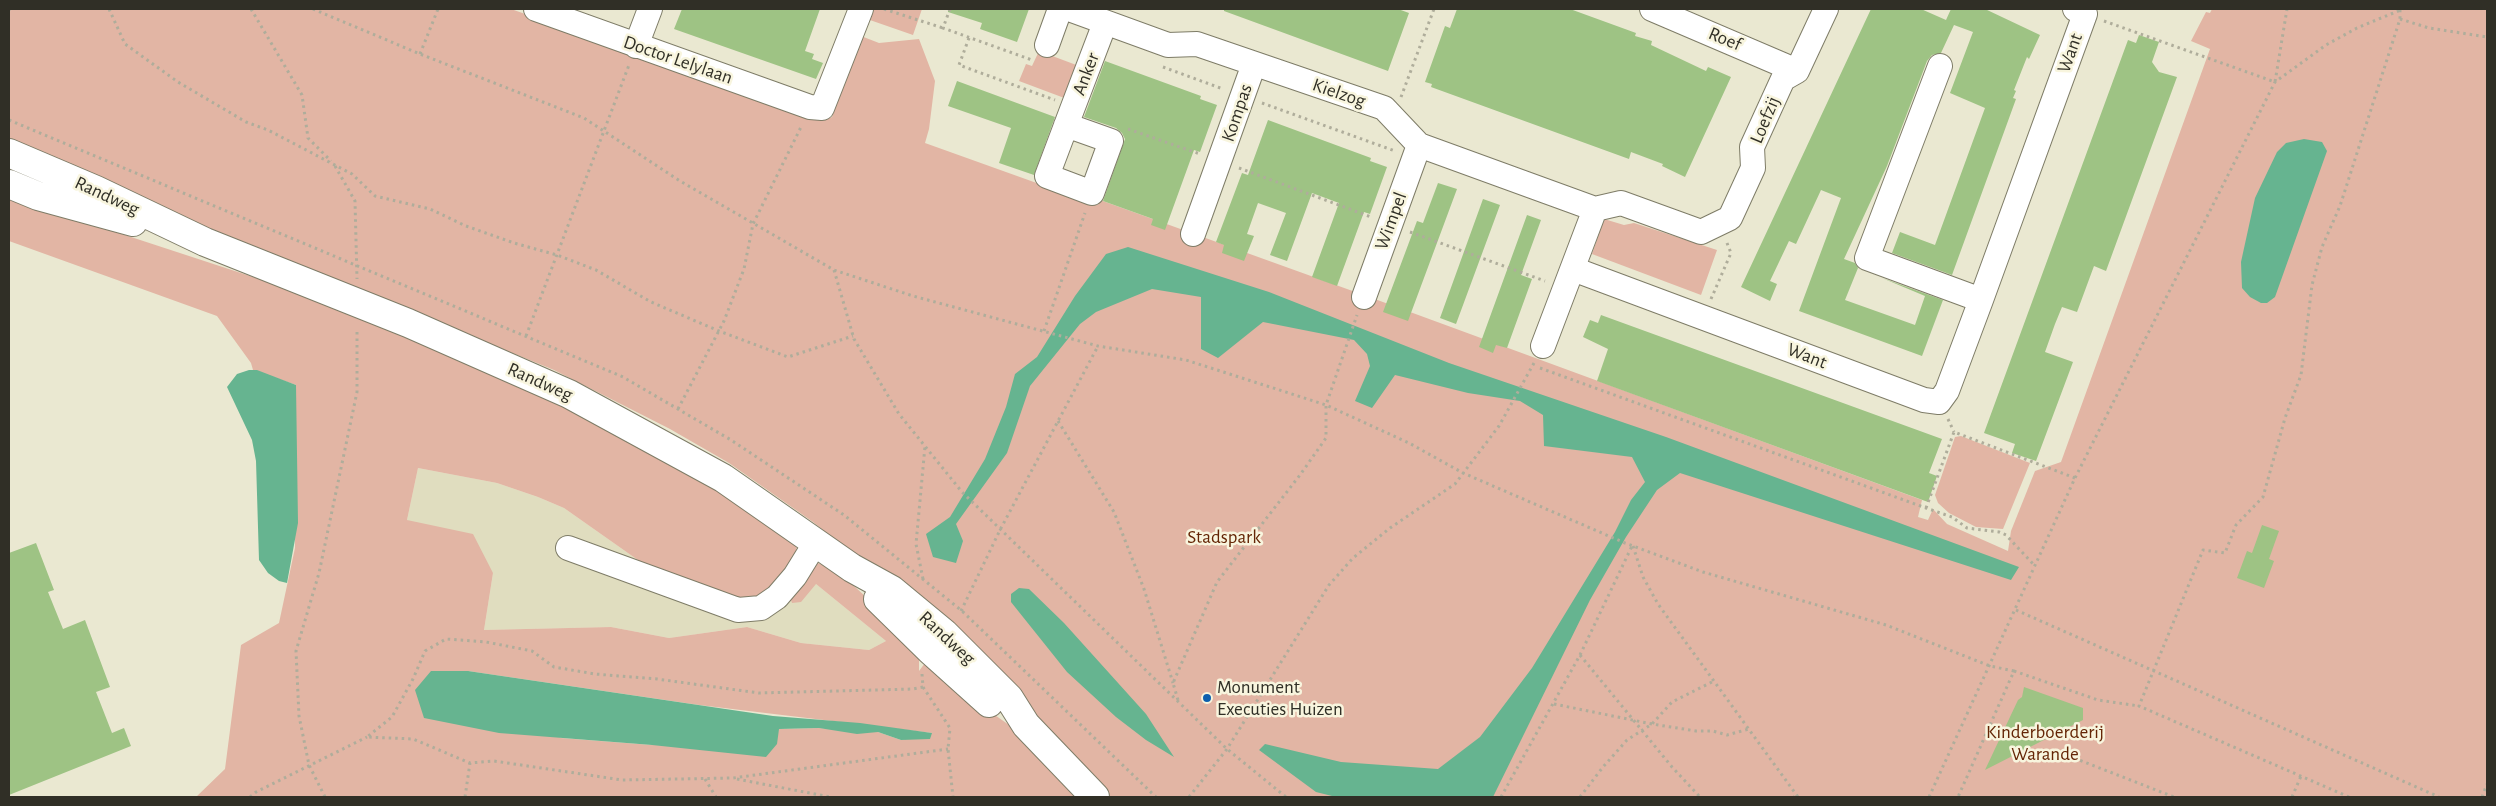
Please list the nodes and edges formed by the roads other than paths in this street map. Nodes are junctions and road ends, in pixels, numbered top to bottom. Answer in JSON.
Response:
{"nodes":[{"id":1,"x":536,"y":9,"type":"edge"},
{"id":2,"x":650,"y":9,"type":"edge"},
{"id":3,"x":861,"y":9,"type":"edge"},
{"id":4,"x":1060,"y":9,"type":"edge"},
{"id":5,"x":1068,"y":9,"type":"edge"},
{"id":6,"x":1652,"y":9,"type":"edge"},
{"id":7,"x":1826,"y":9,"type":"edge"},
{"id":8,"x":2080,"y":11,"type":"edge"},
{"id":9,"x":1105,"y":23,"type":"junction"},
{"id":10,"x":1047,"y":45,"type":"road end"},
{"id":11,"x":636,"y":46,"type":"junction"},
{"id":12,"x":1254,"y":64,"type":"junction"},
{"id":13,"x":1940,"y":66,"type":"dead end"},
{"id":14,"x":1797,"y":71,"type":"junction"},
{"id":15,"x":1070,"y":116,"type":"junction"},
{"id":16,"x":1419,"y":145,"type":"junction"},
{"id":17,"x":9,"y":153,"type":"edge"},
{"id":18,"x":9,"y":184,"type":"edge"},
{"id":19,"x":1595,"y":209,"type":"junction"},
{"id":20,"x":1193,"y":234,"type":"dead end"},
{"id":21,"x":205,"y":242,"type":"junction"},
{"id":22,"x":1573,"y":269,"type":"junction"},
{"id":23,"x":1364,"y":297,"type":"dead end"},
{"id":24,"x":1981,"y":300,"type":"junction"},
{"id":25,"x":1538,"y":356,"type":"road end"},
{"id":26,"x":816,"y":542,"type":"junction"},
{"id":27,"x":568,"y":548,"type":"dead end"},
{"id":28,"x":1095,"y":797,"type":"edge"}],
"edges":[{"from":1,"to":11,"type":"street","name":"Doctor Lelylaan"},
{"from":2,"to":11,"type":"street"},
{"from":3,"to":11,"type":"street","name":"Doctor Lelylaan"},
{"from":4,"to":10,"type":"street"},
{"from":5,"to":9,"type":"street","name":"Kielzog"},
{"from":6,"to":14,"type":"street","name":"Roef"},
{"from":7,"to":14,"type":"street","name":"Loefzij"},
{"from":8,"to":24,"type":"street","name":"Want"},
{"from":9,"to":12,"type":"street","name":"Kielzog"},
{"from":9,"to":15,"type":"street","name":"Anker"},
{"from":12,"to":16,"type":"street","name":"Kielzog"},
{"from":12,"to":20,"type":"street","name":"Kompas"},
{"from":13,"to":24,"type":"street"},
{"from":14,"to":19,"type":"street","name":"Loefzij"},
{"from":15,"to":15,"type":"street","name":"Anker"},
{"from":16,"to":19,"type":"street","name":"Kielzog"},
{"from":16,"to":23,"type":"street","name":"Wimpel"},
{"from":17,"to":21,"type":"main road","name":"Randweg"},
{"from":18,"to":21,"type":"main road","name":"Randweg"},
{"from":19,"to":22,"type":"street"},
{"from":21,"to":26,"type":"main road","name":"Randweg"},
{"from":22,"to":24,"type":"street","name":"Want"},
{"from":22,"to":25,"type":"street"},
{"from":26,"to":27,"type":"street"},
{"from":26,"to":28,"type":"main road","name":"Randweg"}]}
